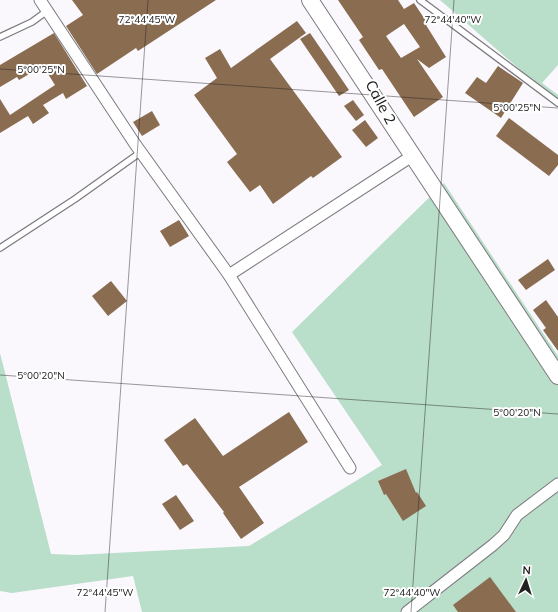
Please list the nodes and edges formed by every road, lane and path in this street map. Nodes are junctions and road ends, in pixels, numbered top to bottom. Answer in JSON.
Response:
{"nodes":[{"id":1,"x":40,"y":0,"type":"edge"},
{"id":2,"x":310,"y":0,"type":"edge"},
{"id":3,"x":322,"y":0,"type":"edge"},
{"id":4,"x":420,"y":0,"type":"edge"},
{"id":5,"x":47,"y":11,"type":"junction"},
{"id":6,"x":0,"y":37,"type":"edge"},
{"id":7,"x":558,"y":103,"type":"edge"},
{"id":8,"x":396,"y":131,"type":"junction"},
{"id":9,"x":141,"y":152,"type":"junction"},
{"id":10,"x":412,"y":156,"type":"junction"},
{"id":11,"x":0,"y":248,"type":"edge"},
{"id":12,"x":229,"y":275,"type":"junction"},
{"id":13,"x":558,"y":376,"type":"edge"},
{"id":14,"x":350,"y":468,"type":"dead end"},
{"id":15,"x":558,"y":484,"type":"edge"},
{"id":16,"x":407,"y":612,"type":"edge"}],
"edges":[{"from":1,"to":5,"type":"street"},
{"from":2,"to":8,"type":"main road","name":"Calle 2"},
{"from":3,"to":8,"type":"main road","name":"Calle 2"},
{"from":4,"to":7,"type":"lane"},
{"from":5,"to":6,"type":"lane"},
{"from":5,"to":9,"type":"street"},
{"from":8,"to":10,"type":"main road"},
{"from":9,"to":11,"type":"lane"},
{"from":9,"to":12,"type":"street"},
{"from":10,"to":12,"type":"street"},
{"from":10,"to":13,"type":"main road"},
{"from":12,"to":14,"type":"street"},
{"from":15,"to":16,"type":"street"}]}
